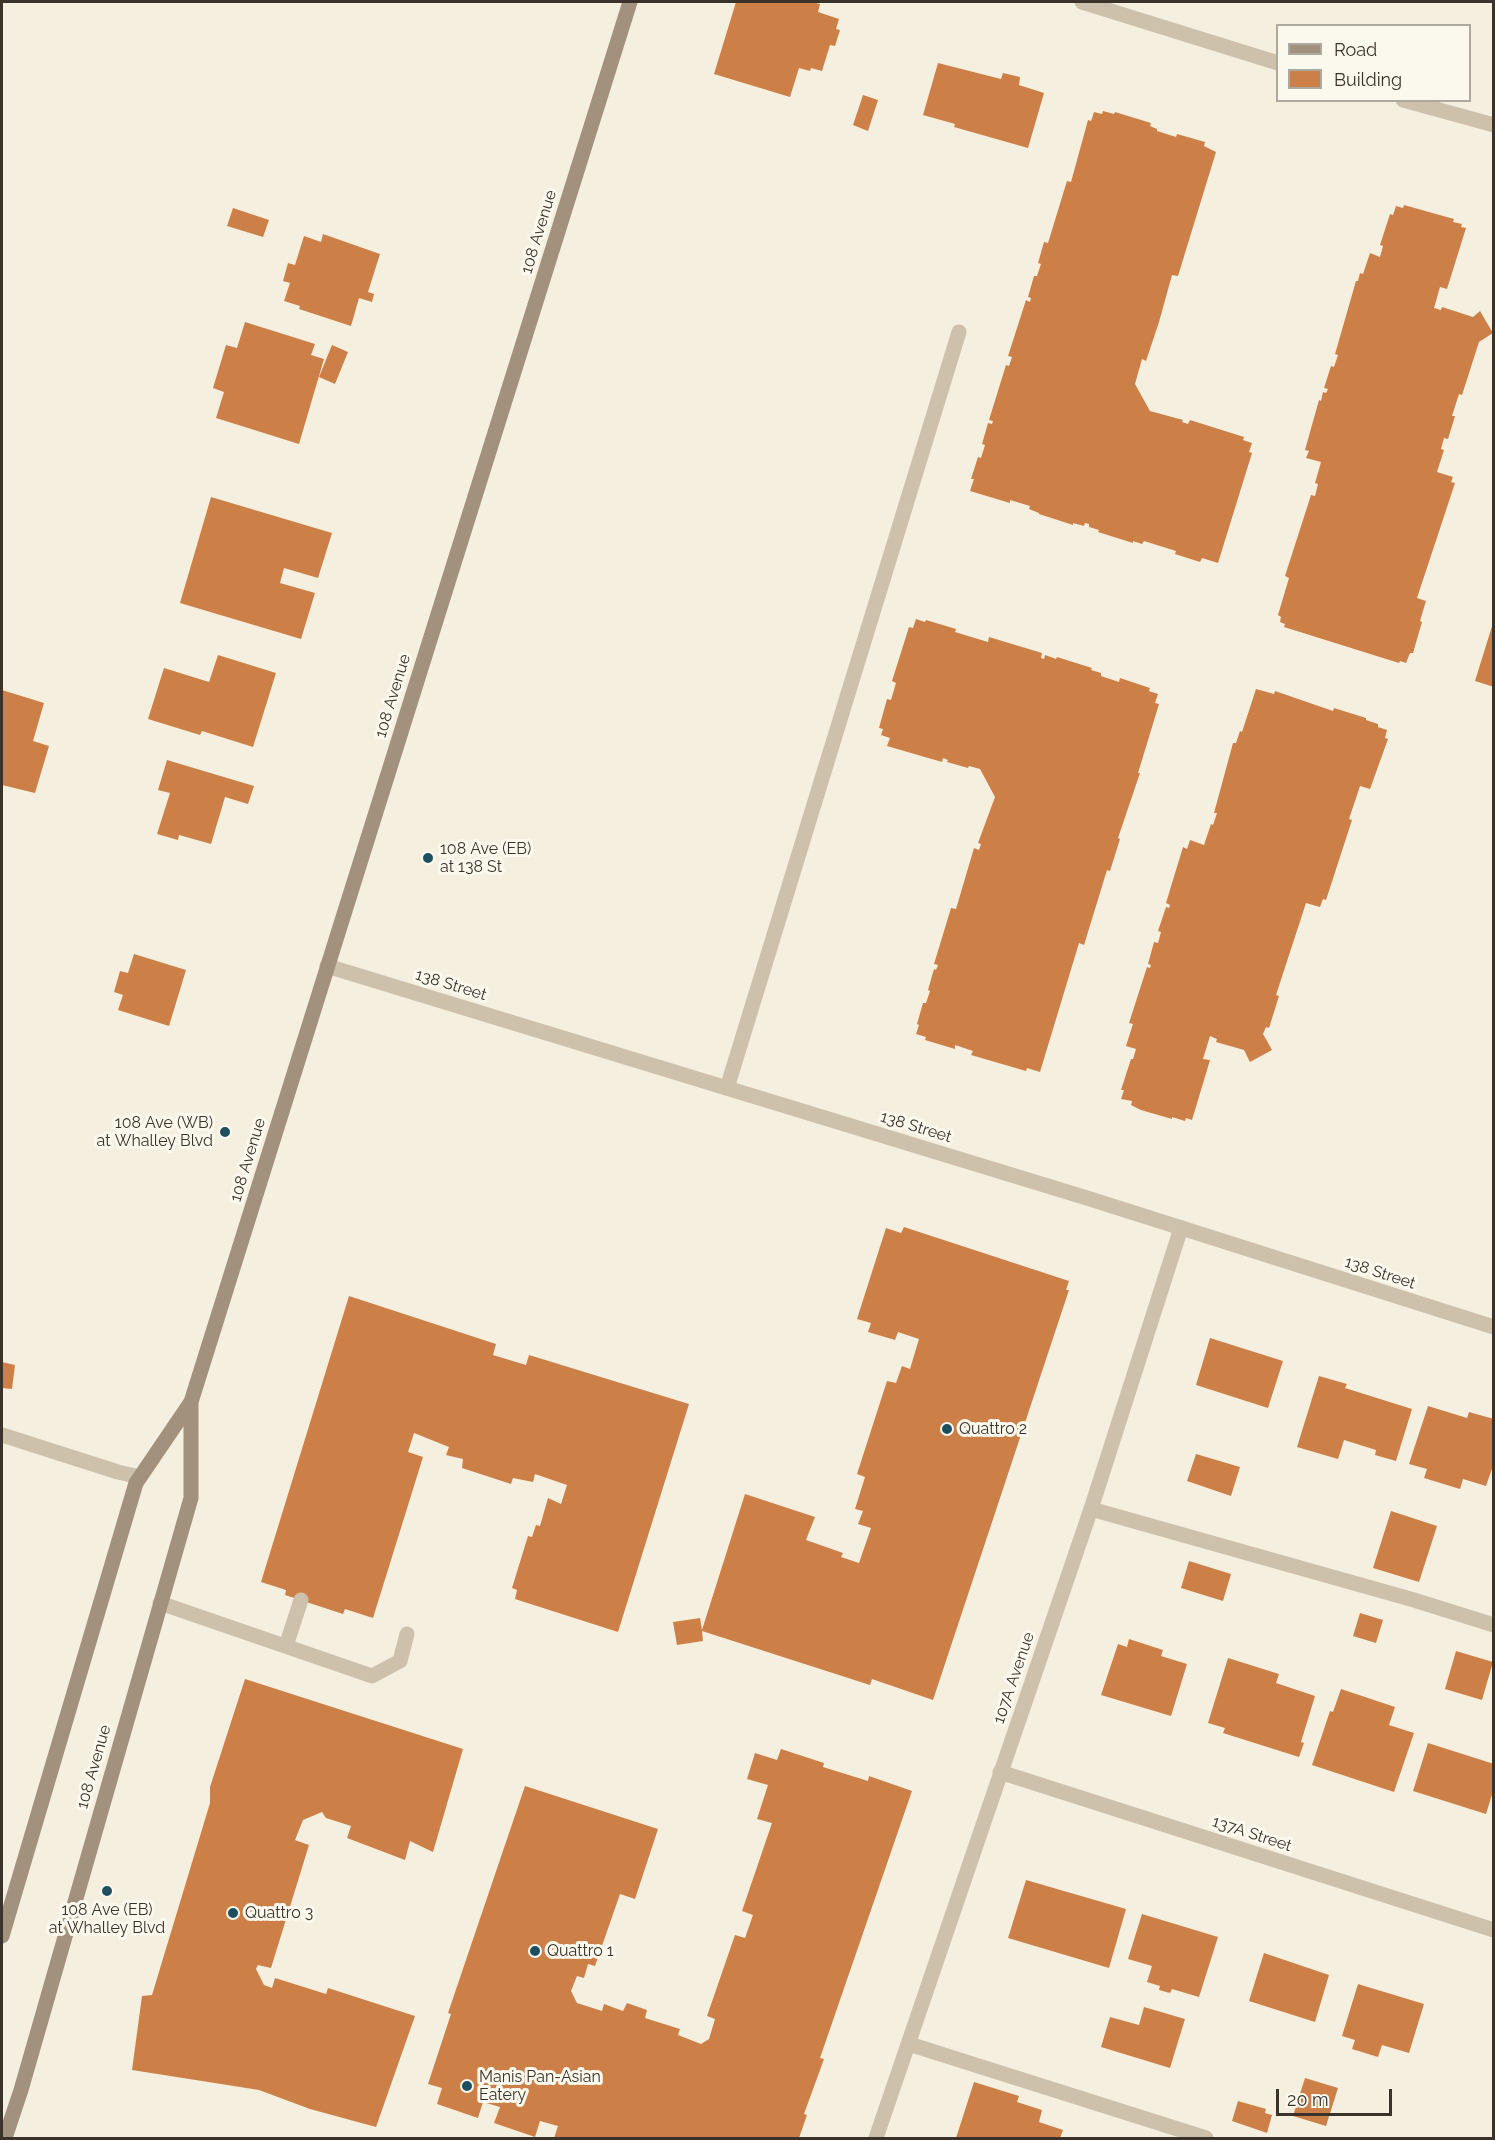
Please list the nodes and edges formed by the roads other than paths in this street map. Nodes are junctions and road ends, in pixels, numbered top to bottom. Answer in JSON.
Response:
{"nodes":[{"id":1,"x":630,"y":2,"type":"edge"},
{"id":2,"x":1082,"y":2,"type":"edge"},
{"id":3,"x":1276,"y":62,"type":"edge"},
{"id":4,"x":1410,"y":102,"type":"edge"},
{"id":5,"x":1494,"y":125,"type":"edge"},
{"id":6,"x":959,"y":332,"type":"dead end"},
{"id":7,"x":327,"y":966,"type":"junction"},
{"id":8,"x":728,"y":1088,"type":"junction"},
{"id":9,"x":1181,"y":1228,"type":"junction"},
{"id":10,"x":1494,"y":1328,"type":"edge"},
{"id":11,"x":191,"y":1402,"type":"junction"},
{"id":12,"x":2,"y":1435,"type":"edge"},
{"id":13,"x":140,"y":1477,"type":"junction"},
{"id":14,"x":1091,"y":1509,"type":"junction"},
{"id":15,"x":301,"y":1600,"type":"dead end"},
{"id":16,"x":160,"y":1603,"type":"junction"},
{"id":17,"x":1494,"y":1625,"type":"edge"},
{"id":18,"x":407,"y":1634,"type":"dead end"},
{"id":19,"x":286,"y":1646,"type":"junction"},
{"id":20,"x":1000,"y":1772,"type":"junction"},
{"id":21,"x":1494,"y":1930,"type":"edge"},
{"id":22,"x":2,"y":1936,"type":"edge"},
{"id":23,"x":909,"y":2044,"type":"junction"},
{"id":24,"x":5,"y":2139,"type":"edge"},
{"id":25,"x":876,"y":2139,"type":"edge"},
{"id":26,"x":1206,"y":2139,"type":"edge"}],
"edges":[{"from":1,"to":7,"type":"main road","name":"108 Avenue"},
{"from":2,"to":3,"type":"street"},
{"from":4,"to":5,"type":"street"},
{"from":6,"to":8,"type":"street"},
{"from":7,"to":8,"type":"street","name":"138 Street"},
{"from":7,"to":11,"type":"main road","name":"108 Avenue"},
{"from":8,"to":9,"type":"street","name":"138 Street"},
{"from":9,"to":10,"type":"street","name":"138 Street"},
{"from":9,"to":14,"type":"street","name":"107A Avenue"},
{"from":11,"to":13,"type":"main road","name":"108 Avenue"},
{"from":11,"to":16,"type":"main road","name":"108 Avenue"},
{"from":12,"to":13,"type":"street"},
{"from":13,"to":22,"type":"main road","name":"108 Avenue"},
{"from":14,"to":17,"type":"street"},
{"from":14,"to":20,"type":"street","name":"107A Avenue"},
{"from":15,"to":19,"type":"street"},
{"from":16,"to":19,"type":"street"},
{"from":16,"to":24,"type":"main road","name":"108 Avenue"},
{"from":18,"to":19,"type":"street"},
{"from":20,"to":21,"type":"street","name":"137A Street"},
{"from":20,"to":23,"type":"street","name":"107A Avenue"},
{"from":23,"to":25,"type":"street","name":"107A Avenue"},
{"from":23,"to":26,"type":"street"}]}
